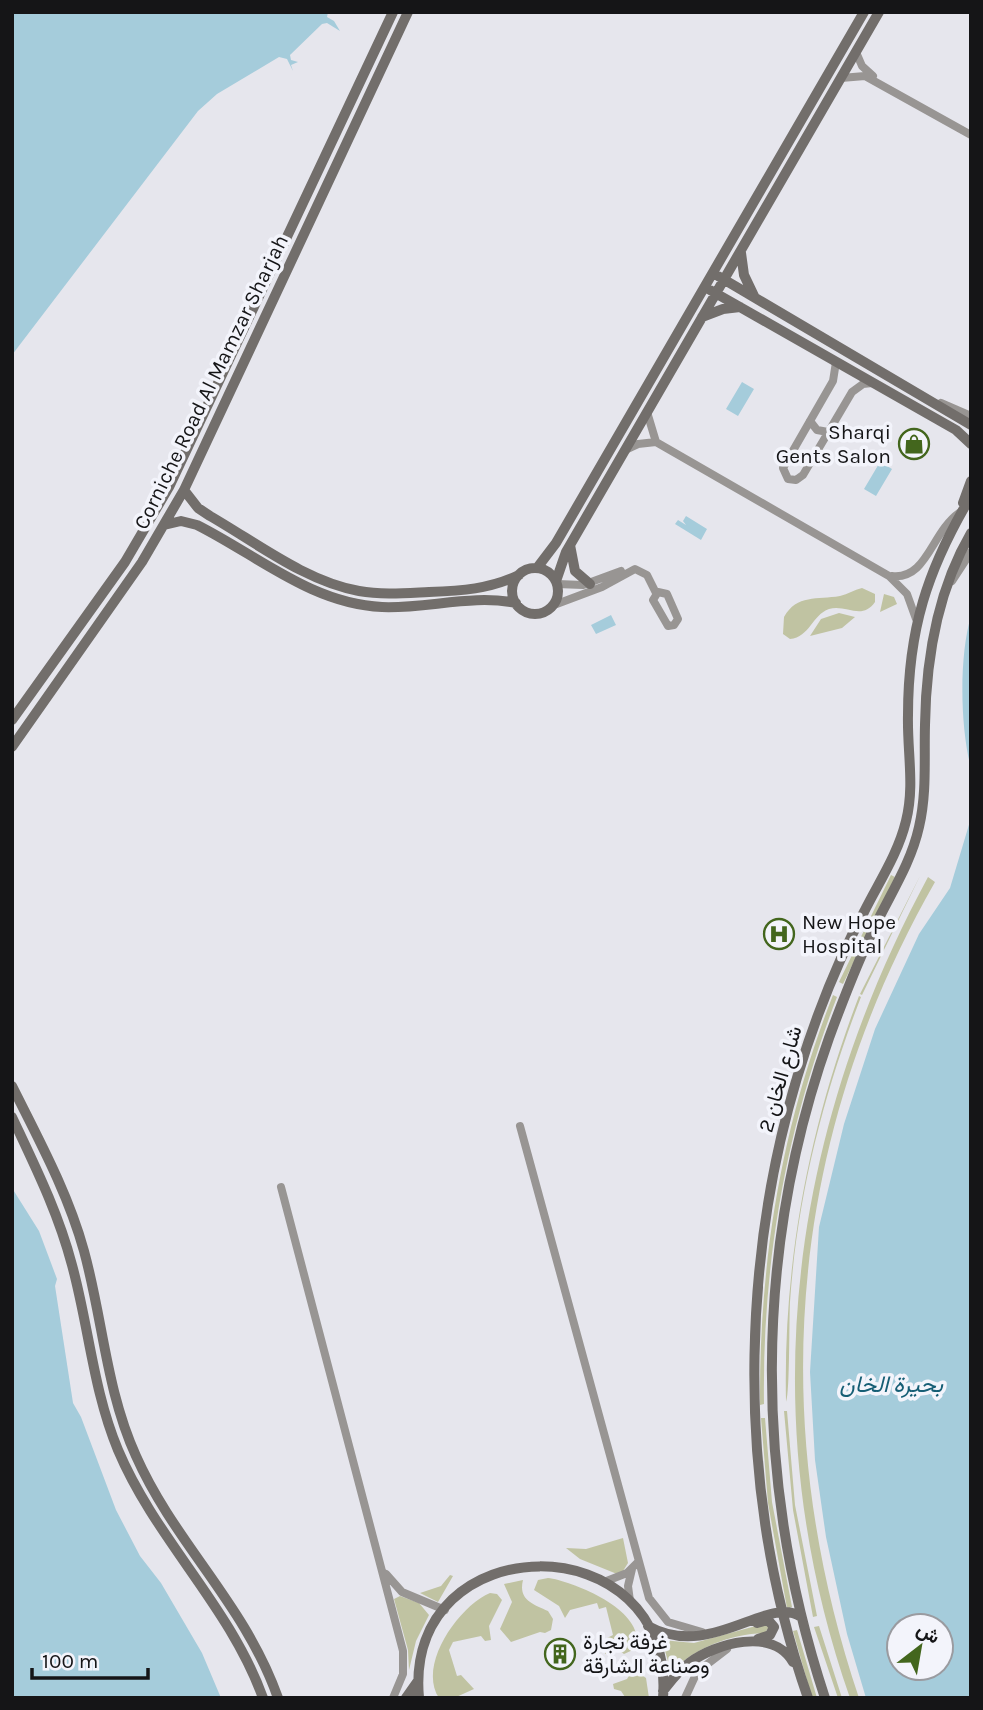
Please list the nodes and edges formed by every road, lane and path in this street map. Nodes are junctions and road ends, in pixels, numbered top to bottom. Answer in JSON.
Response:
{"nodes":[{"id":1,"x":393,"y":12,"type":"edge"},
{"id":2,"x":408,"y":12,"type":"edge"},
{"id":3,"x":864,"y":12,"type":"edge"},
{"id":4,"x":879,"y":12,"type":"edge"},
{"id":5,"x":856,"y":52,"type":"junction"},
{"id":6,"x":841,"y":78,"type":"junction"},
{"id":7,"x":885,"y":87,"type":"junction"},
{"id":8,"x":971,"y":135,"type":"edge"},
{"id":9,"x":741,"y":253,"type":"junction"},
{"id":10,"x":713,"y":273,"type":"junction"},
{"id":11,"x":724,"y":280,"type":"junction"},
{"id":12,"x":705,"y":287,"type":"junction"},
{"id":13,"x":716,"y":293,"type":"junction"},
{"id":14,"x":755,"y":298,"type":"junction"},
{"id":15,"x":741,"y":307,"type":"junction"},
{"id":16,"x":702,"y":317,"type":"junction"},
{"id":17,"x":836,"y":362,"type":"junction"},
{"id":18,"x":874,"y":383,"type":"junction"},
{"id":19,"x":927,"y":400,"type":"junction"},
{"id":20,"x":647,"y":412,"type":"junction"},
{"id":21,"x":971,"y":416,"type":"edge"},
{"id":22,"x":810,"y":421,"type":"junction"},
{"id":23,"x":971,"y":425,"type":"edge"},
{"id":24,"x":828,"y":432,"type":"junction"},
{"id":25,"x":656,"y":442,"type":"junction"},
{"id":26,"x":971,"y":443,"type":"edge"},
{"id":27,"x":625,"y":450,"type":"junction"},
{"id":28,"x":971,"y":481,"type":"edge"},
{"id":29,"x":184,"y":489,"type":"junction"},
{"id":30,"x":971,"y":496,"type":"edge"},
{"id":31,"x":962,"y":510,"type":"junction"},
{"id":32,"x":164,"y":525,"type":"junction"},
{"id":33,"x":971,"y":533,"type":"edge"},
{"id":34,"x":570,"y":545,"type":"junction"},
{"id":35,"x":971,"y":552,"type":"edge"},
{"id":36,"x":537,"y":568,"type":"junction"},
{"id":37,"x":519,"y":575,"type":"junction"},
{"id":38,"x":889,"y":576,"type":"junction"},
{"id":39,"x":653,"y":580,"type":"junction"},
{"id":40,"x":557,"y":582,"type":"junction"},
{"id":41,"x":590,"y":584,"type":"junction"},
{"id":42,"x":945,"y":588,"type":"junction"},
{"id":43,"x":659,"y":592,"type":"dead end"},
{"id":44,"x":516,"y":603,"type":"junction"},
{"id":45,"x":554,"y":605,"type":"junction"},
{"id":46,"x":916,"y":619,"type":"junction"},
{"id":47,"x":12,"y":720,"type":"edge"},
{"id":48,"x":13,"y":745,"type":"edge"},
{"id":49,"x":899,"y":844,"type":"junction"},
{"id":50,"x":913,"y":849,"type":"junction"},
{"id":51,"x":889,"y":866,"type":"junction"},
{"id":52,"x":903,"y":873,"type":"junction"},
{"id":53,"x":12,"y":1086,"type":"edge"},
{"id":54,"x":12,"y":1117,"type":"edge"},
{"id":55,"x":520,"y":1126,"type":"dead end"},
{"id":56,"x":35,"y":1132,"type":"junction"},
{"id":57,"x":22,"y":1137,"type":"junction"},
{"id":58,"x":281,"y":1187,"type":"dead end"},
{"id":59,"x":379,"y":1558,"type":"junction"},
{"id":60,"x":635,"y":1565,"type":"junction"},
{"id":61,"x":604,"y":1582,"type":"junction"},
{"id":62,"x":630,"y":1604,"type":"junction"},
{"id":63,"x":444,"y":1610,"type":"junction"},
{"id":64,"x":782,"y":1610,"type":"junction"},
{"id":65,"x":801,"y":1617,"type":"junction"},
{"id":66,"x":646,"y":1625,"type":"junction"},
{"id":67,"x":745,"y":1625,"type":"junction"},
{"id":68,"x":715,"y":1633,"type":"junction"},
{"id":69,"x":752,"y":1642,"type":"junction"},
{"id":70,"x":736,"y":1644,"type":"junction"},
{"id":71,"x":418,"y":1681,"type":"junction"},
{"id":72,"x":803,"y":1683,"type":"junction"},
{"id":73,"x":663,"y":1694,"type":"edge"},
{"id":74,"x":263,"y":1698,"type":"edge"},
{"id":75,"x":278,"y":1698,"type":"edge"},
{"id":76,"x":393,"y":1698,"type":"edge"},
{"id":77,"x":406,"y":1698,"type":"edge"},
{"id":78,"x":419,"y":1698,"type":"edge"},
{"id":79,"x":685,"y":1698,"type":"edge"},
{"id":80,"x":808,"y":1698,"type":"edge"},
{"id":81,"x":825,"y":1698,"type":"edge"}],
"edges":[{"from":1,"to":47,"type":"street","name":"Corniche Road Al Mamzar Sharjah"},
{"from":2,"to":29,"type":"street","name":"Corniche Road Al Mamzar Sharjah"},
{"from":3,"to":10,"type":"street"},
{"from":4,"to":5,"type":"street"},
{"from":5,"to":6,"type":"street"},
{"from":5,"to":7,"type":"street"},
{"from":6,"to":7,"type":"street"},
{"from":6,"to":9,"type":"street"},
{"from":7,"to":8,"type":"street"},
{"from":9,"to":11,"type":"street"},
{"from":9,"to":14,"type":"street"},
{"from":10,"to":11,"type":"street"},
{"from":10,"to":12,"type":"street"},
{"from":11,"to":13,"type":"street"},
{"from":11,"to":14,"type":"street"},
{"from":12,"to":13,"type":"street"},
{"from":12,"to":36,"type":"street"},
{"from":13,"to":15,"type":"street"},
{"from":13,"to":16,"type":"street"},
{"from":14,"to":19,"type":"street"},
{"from":15,"to":16,"type":"street"},
{"from":15,"to":17,"type":"street"},
{"from":16,"to":20,"type":"street"},
{"from":17,"to":18,"type":"street"},
{"from":17,"to":22,"type":"street"},
{"from":18,"to":24,"type":"street"},
{"from":18,"to":26,"type":"street"},
{"from":19,"to":21,"type":"street"},
{"from":19,"to":23,"type":"street"},
{"from":20,"to":25,"type":"street"},
{"from":20,"to":27,"type":"street"},
{"from":22,"to":24,"type":"street"},
{"from":22,"to":24,"type":"street"},
{"from":25,"to":27,"type":"street"},
{"from":25,"to":38,"type":"street"},
{"from":27,"to":34,"type":"street"},
{"from":28,"to":31,"type":"street"},
{"from":29,"to":32,"type":"street","name":"Corniche Road Al Mamzar Sharjah"},
{"from":29,"to":37,"type":"street"},
{"from":30,"to":31,"type":"street","name":"شارع الخان 2"},
{"from":31,"to":38,"type":"street"},
{"from":31,"to":46,"type":"street","name":"شارع الخان 2"},
{"from":32,"to":44,"type":"street"},
{"from":32,"to":48,"type":"street","name":"Corniche Road Al Mamzar Sharjah"},
{"from":33,"to":42,"type":"street","name":"شارع الخان 2"},
{"from":34,"to":40,"type":"street"},
{"from":34,"to":41,"type":"street"},
{"from":35,"to":42,"type":"street"},
{"from":36,"to":37,"type":"street"},
{"from":36,"to":40,"type":"street"},
{"from":37,"to":44,"type":"street"},
{"from":38,"to":46,"type":"street"},
{"from":39,"to":41,"type":"street"},
{"from":39,"to":43,"type":"street"},
{"from":39,"to":45,"type":"street"},
{"from":40,"to":41,"type":"street"},
{"from":40,"to":45,"type":"street"},
{"from":42,"to":50,"type":"street","name":"شارع الخان 2"},
{"from":44,"to":45,"type":"street"},
{"from":46,"to":49,"type":"street","name":"شارع الخان 2"},
{"from":49,"to":50,"type":"street"},
{"from":49,"to":51,"type":"street","name":"شارع الخان 2"},
{"from":50,"to":52,"type":"street","name":"شارع الخان 2"},
{"from":51,"to":52,"type":"street"},
{"from":51,"to":64,"type":"street","name":"شارع الخان 2"},
{"from":52,"to":65,"type":"street","name":"شارع الخان 2"},
{"from":53,"to":56,"type":"street"},
{"from":54,"to":57,"type":"street"},
{"from":55,"to":60,"type":"street"},
{"from":56,"to":57,"type":"street"},
{"from":56,"to":75,"type":"street"},
{"from":57,"to":74,"type":"street"},
{"from":58,"to":59,"type":"street"},
{"from":59,"to":63,"type":"street"},
{"from":59,"to":76,"type":"street"},
{"from":60,"to":61,"type":"street"},
{"from":60,"to":62,"type":"street"},
{"from":60,"to":68,"type":"street"},
{"from":61,"to":62,"type":"street"},
{"from":61,"to":63,"type":"street"},
{"from":62,"to":66,"type":"street"},
{"from":63,"to":71,"type":"street"},
{"from":64,"to":65,"type":"street"},
{"from":64,"to":67,"type":"street"},
{"from":64,"to":72,"type":"street","name":"شارع الخان 2"},
{"from":65,"to":81,"type":"street","name":"شارع الخان 2"},
{"from":66,"to":68,"type":"street"},
{"from":66,"to":73,"type":"street"},
{"from":67,"to":68,"type":"street"},
{"from":67,"to":69,"type":"street"},
{"from":69,"to":70,"type":"street"},
{"from":69,"to":72,"type":"street"},
{"from":70,"to":73,"type":"street"},
{"from":70,"to":79,"type":"street"},
{"from":71,"to":77,"type":"street"},
{"from":71,"to":78,"type":"street"},
{"from":72,"to":80,"type":"street","name":"شارع الخان 2"}]}
